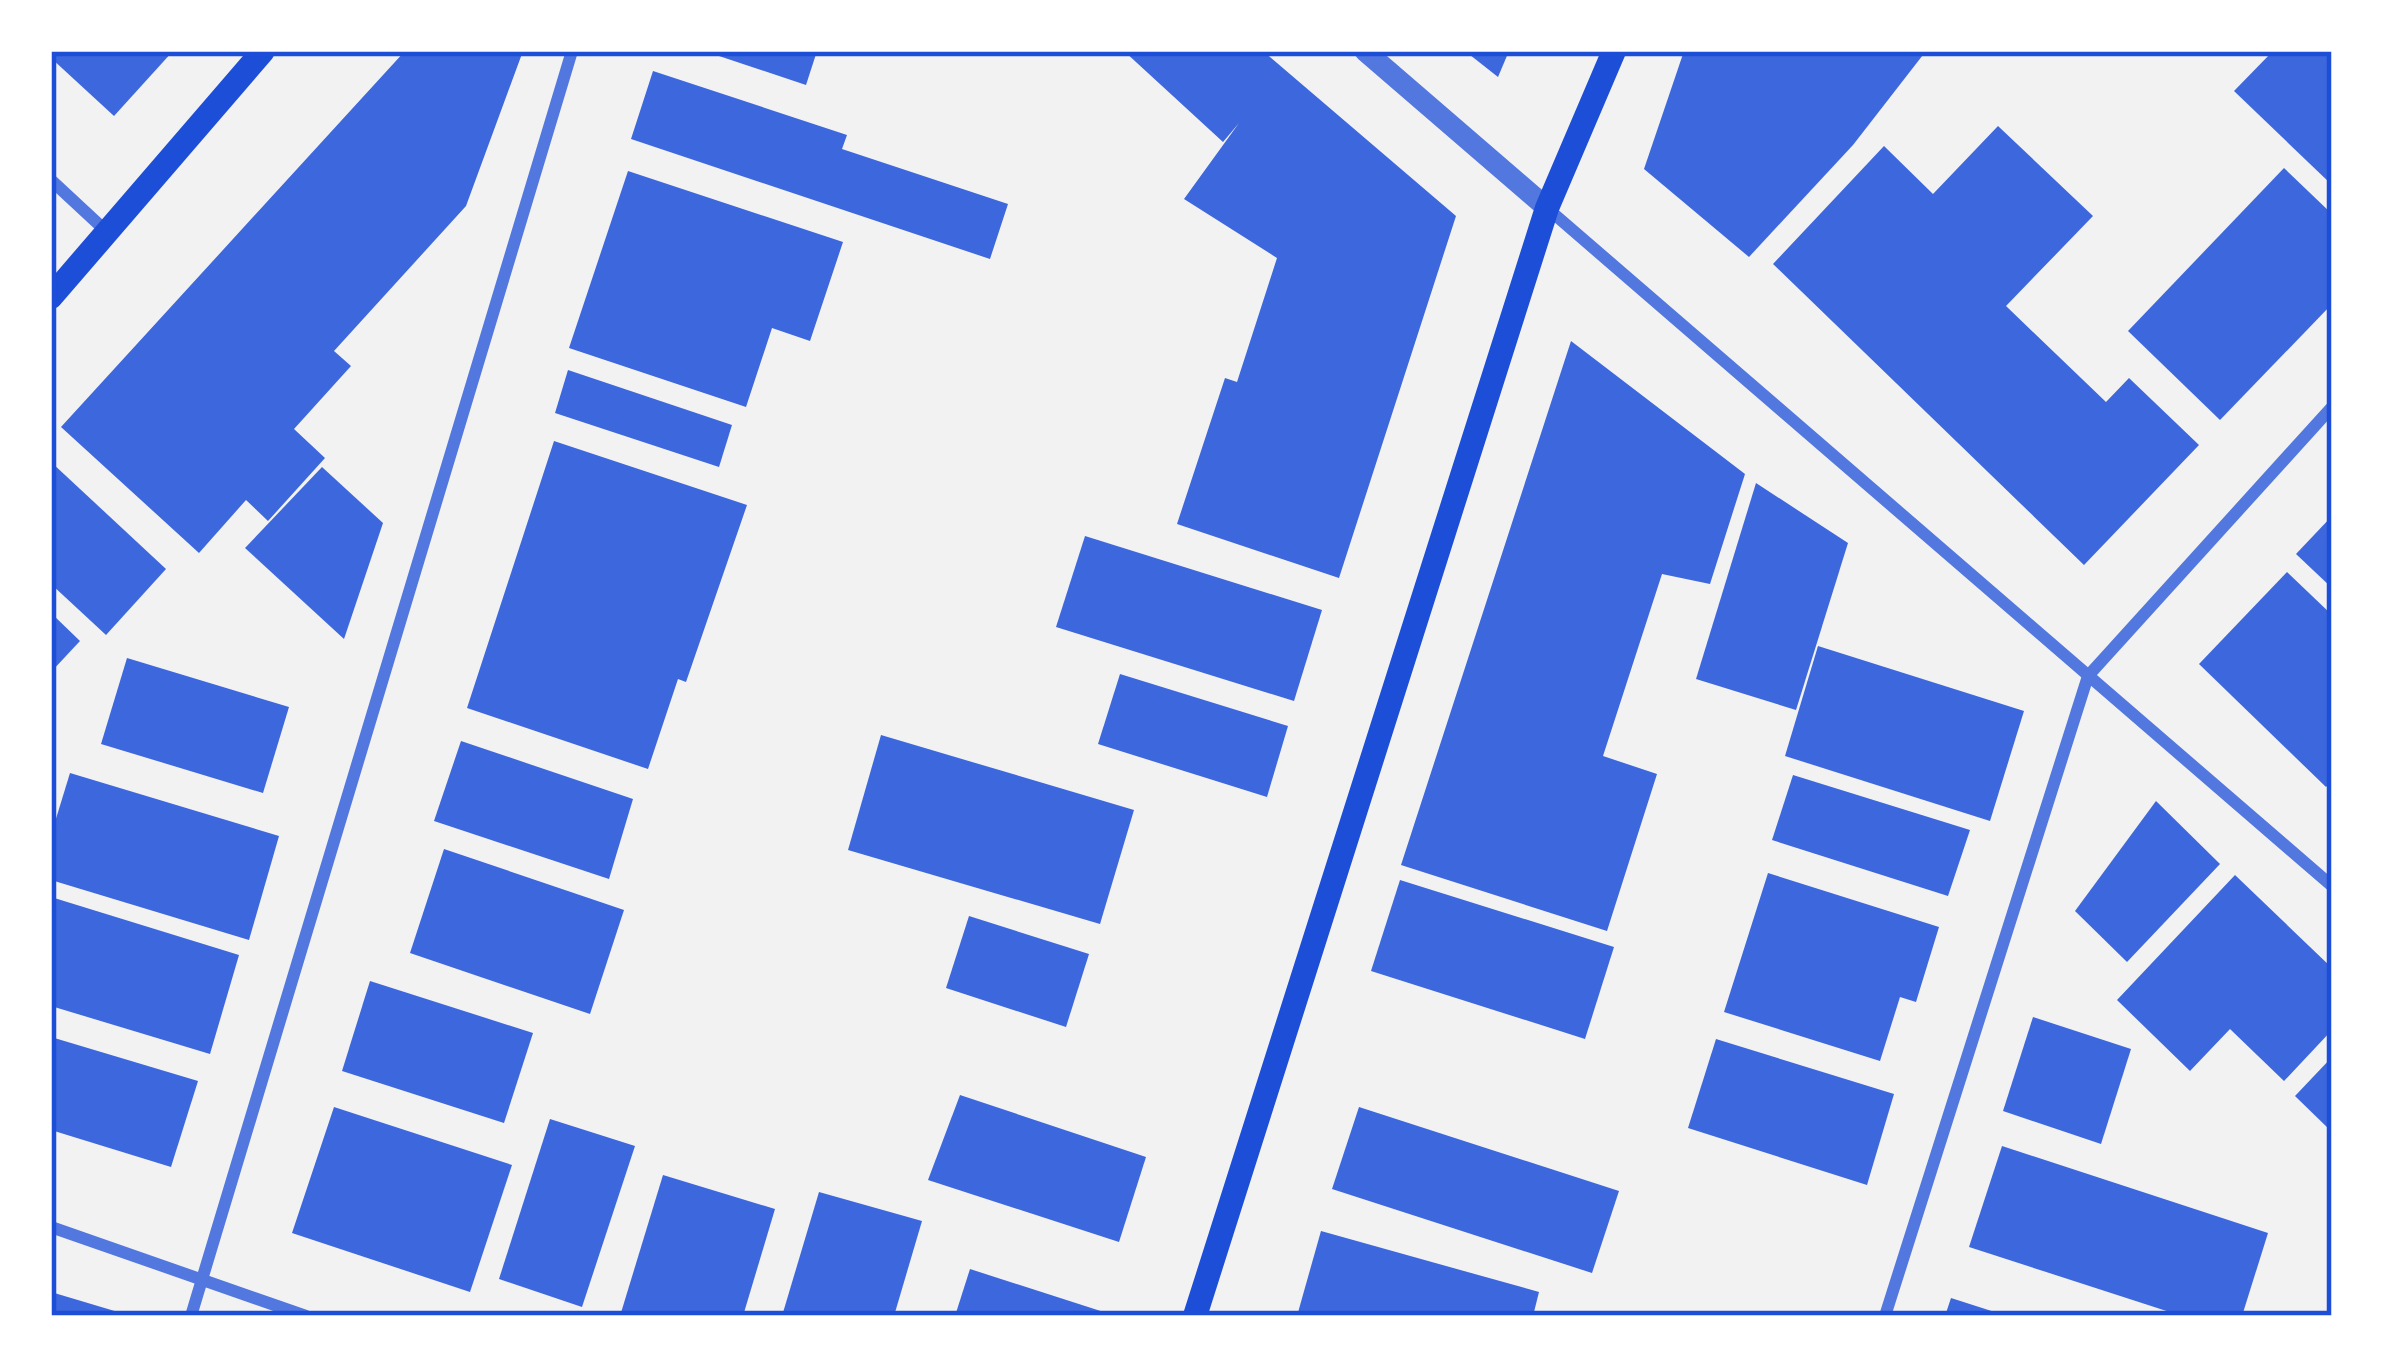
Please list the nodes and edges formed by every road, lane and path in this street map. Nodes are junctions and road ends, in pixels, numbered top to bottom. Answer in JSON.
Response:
{"nodes":[{"id":1,"x":263,"y":51,"type":"edge"},
{"id":2,"x":572,"y":51,"type":"edge"},
{"id":3,"x":1365,"y":51,"type":"edge"},
{"id":4,"x":1615,"y":51,"type":"edge"},
{"id":5,"x":51,"y":180,"type":"edge"},
{"id":6,"x":1547,"y":208,"type":"junction"},
{"id":7,"x":107,"y":232,"type":"junction"},
{"id":8,"x":51,"y":297,"type":"edge"},
{"id":9,"x":2332,"y":407,"type":"edge"},
{"id":10,"x":2087,"y":676,"type":"junction"},
{"id":11,"x":2332,"y":886,"type":"edge"},
{"id":12,"x":51,"y":1227,"type":"edge"},
{"id":13,"x":202,"y":1281,"type":"junction"},
{"id":14,"x":191,"y":1316,"type":"edge"},
{"id":15,"x":306,"y":1316,"type":"edge"},
{"id":16,"x":1196,"y":1316,"type":"edge"},
{"id":17,"x":1885,"y":1316,"type":"edge"}],
"edges":[{"from":1,"to":7,"type":"main road"},
{"from":2,"to":13,"type":"street"},
{"from":3,"to":6,"type":"street"},
{"from":4,"to":6,"type":"main road"},
{"from":5,"to":7,"type":"street"},
{"from":6,"to":10,"type":"street"},
{"from":6,"to":16,"type":"main road"},
{"from":7,"to":8,"type":"main road"},
{"from":9,"to":10,"type":"street"},
{"from":10,"to":11,"type":"street"},
{"from":10,"to":17,"type":"street"},
{"from":12,"to":13,"type":"street"},
{"from":13,"to":14,"type":"street"},
{"from":13,"to":15,"type":"street"}]}
